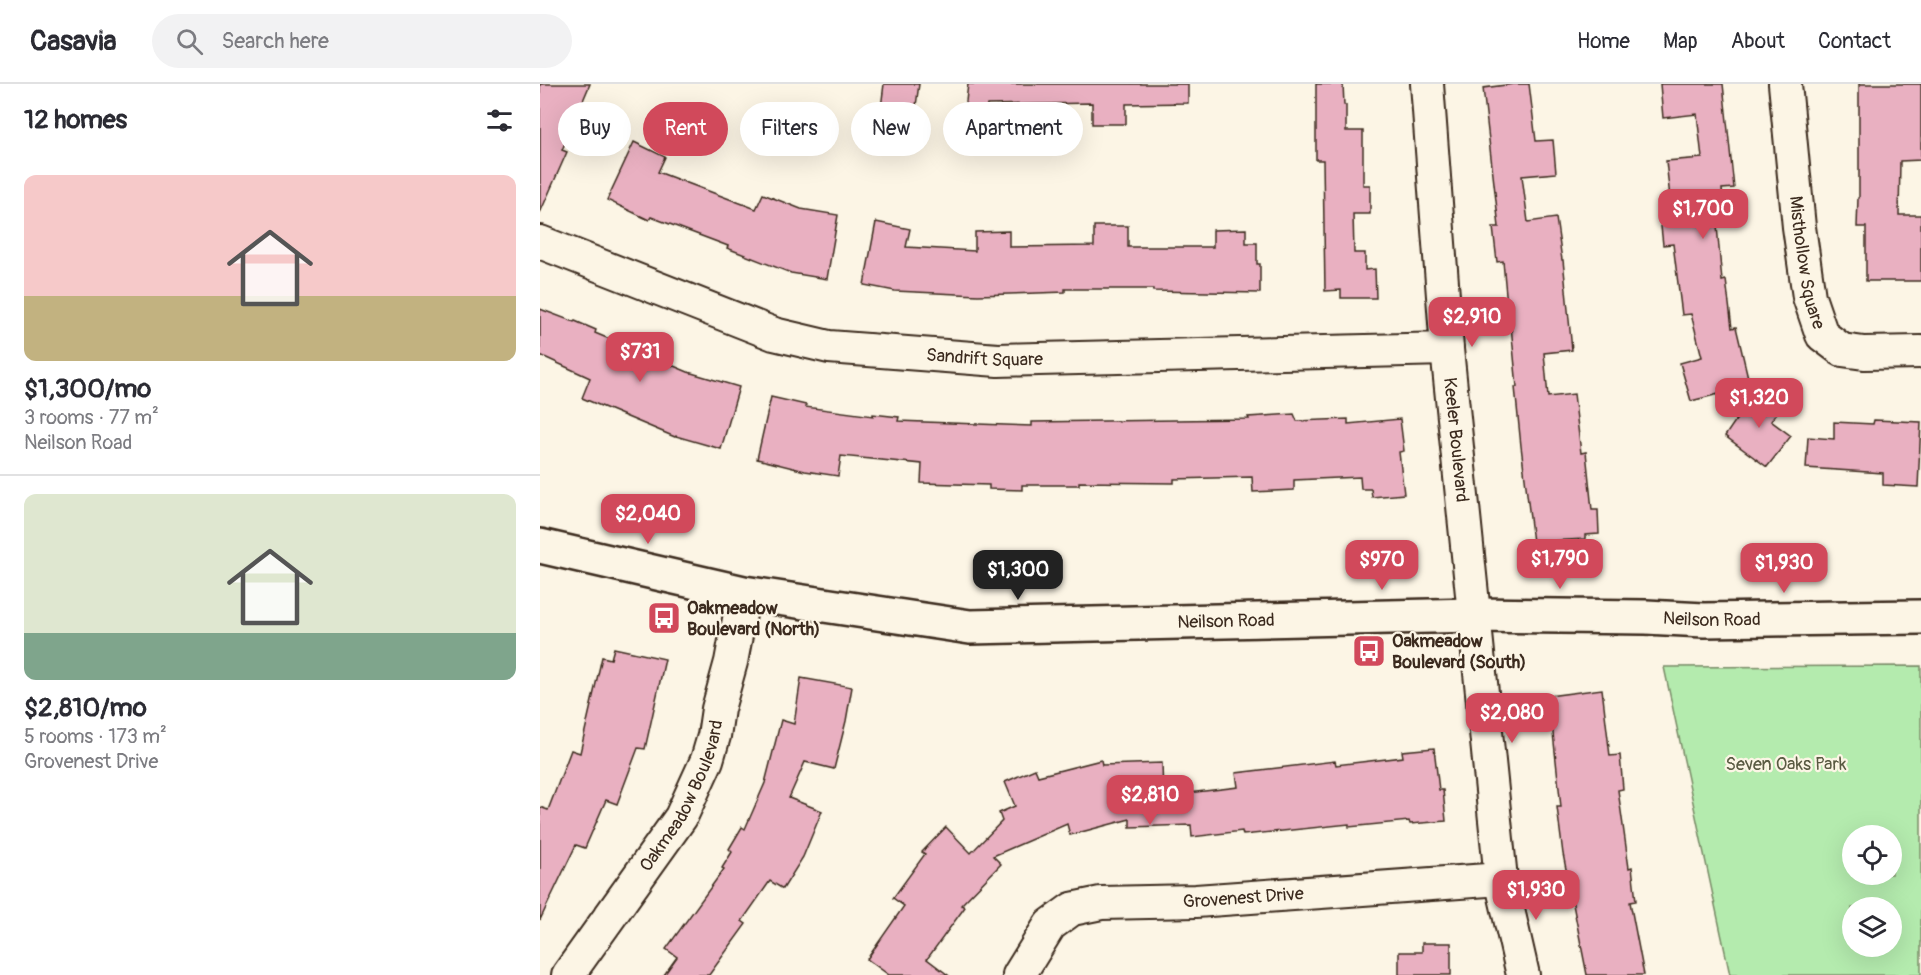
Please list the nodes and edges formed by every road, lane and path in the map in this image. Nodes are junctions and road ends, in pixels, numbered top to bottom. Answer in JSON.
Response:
{"nodes":[{"id":1,"x":1428,"y":84,"type":"edge"},
{"id":2,"x":1785,"y":84,"type":"edge"},
{"id":3,"x":540,"y":242,"type":"edge"},
{"id":4,"x":1447,"y":349,"type":"junction"},
{"id":5,"x":1921,"y":352,"type":"edge"},
{"id":6,"x":540,"y":546,"type":"edge"},
{"id":7,"x":744,"y":593,"type":"junction"},
{"id":8,"x":1473,"y":615,"type":"junction"},
{"id":9,"x":1921,"y":617,"type":"edge"},
{"id":10,"x":1501,"y":879,"type":"junction"},
{"id":11,"x":568,"y":975,"type":"edge"},
{"id":12,"x":1019,"y":975,"type":"edge"},
{"id":13,"x":1523,"y":975,"type":"edge"}],
"edges":[{"from":1,"to":4,"type":"street","name":"Keeler Boulevard"},
{"from":2,"to":5,"type":"street","name":"Misthollow Square"},
{"from":3,"to":4,"type":"street","name":"Sandrift Square"},
{"from":4,"to":8,"type":"street","name":"Keeler Boulevard"},
{"from":6,"to":7,"type":"main road","name":"Neilson Road"},
{"from":7,"to":8,"type":"main road","name":"Neilson Road"},
{"from":7,"to":11,"type":"street","name":"Oakmeadow Boulevard"},
{"from":8,"to":9,"type":"main road","name":"Neilson Road"},
{"from":8,"to":10,"type":"street"},
{"from":10,"to":12,"type":"street","name":"Grovenest Drive"},
{"from":10,"to":13,"type":"street"}]}
